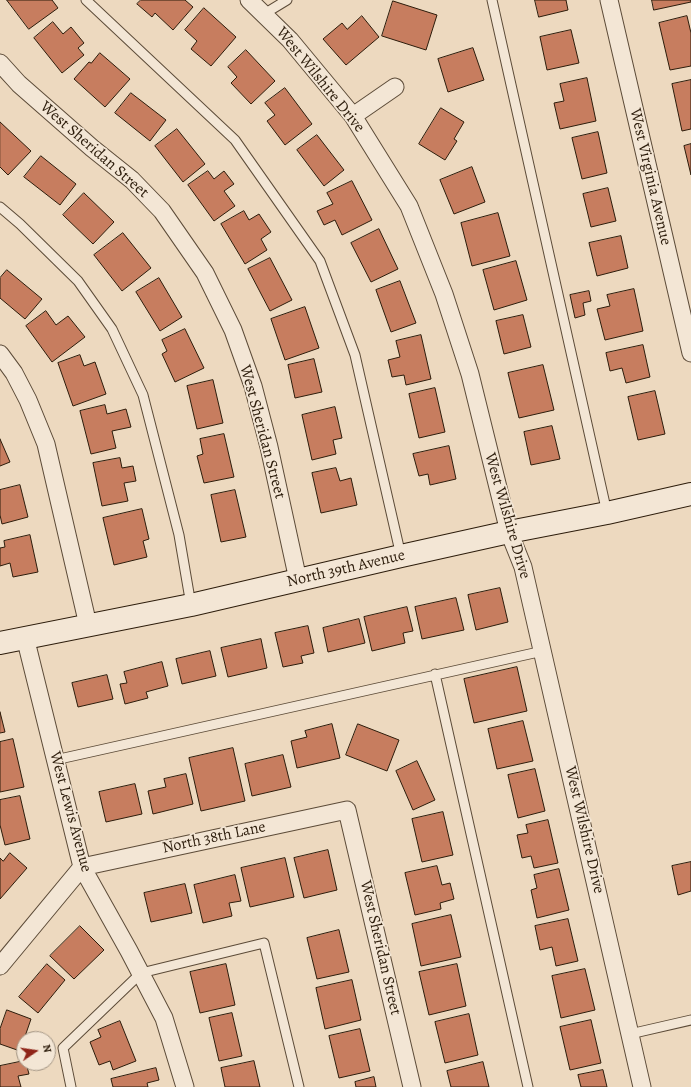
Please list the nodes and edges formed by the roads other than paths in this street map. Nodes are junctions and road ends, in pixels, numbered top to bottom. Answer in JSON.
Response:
{"nodes":[{"id":1,"x":86,"y":0,"type":"edge"},
{"id":2,"x":249,"y":0,"type":"edge"},
{"id":3,"x":287,"y":0,"type":"edge"},
{"id":4,"x":492,"y":0,"type":"edge"},
{"id":5,"x":609,"y":0,"type":"edge"},
{"id":6,"x":264,"y":14,"type":"junction"},
{"id":7,"x":0,"y":63,"type":"edge"},
{"id":8,"x":395,"y":87,"type":"dead end"},
{"id":9,"x":353,"y":116,"type":"junction"},
{"id":10,"x":0,"y":207,"type":"edge"},
{"id":11,"x":691,"y":353,"type":"edge"},
{"id":12,"x":0,"y":354,"type":"edge"},
{"id":13,"x":691,"y":494,"type":"edge"},
{"id":14,"x":607,"y":513,"type":"junction"},
{"id":15,"x":509,"y":532,"type":"junction"},
{"id":16,"x":401,"y":556,"type":"junction"},
{"id":17,"x":298,"y":580,"type":"junction"},
{"id":18,"x":191,"y":605,"type":"junction"},
{"id":19,"x":88,"y":625,"type":"junction"},
{"id":20,"x":25,"y":637,"type":"junction"},
{"id":21,"x":0,"y":643,"type":"edge"},
{"id":22,"x":543,"y":651,"type":"junction"},
{"id":23,"x":435,"y":674,"type":"junction"},
{"id":24,"x":55,"y":760,"type":"junction"},
{"id":25,"x":347,"y":810,"type":"joint"},
{"id":26,"x":82,"y":867,"type":"junction"},
{"id":27,"x":0,"y":966,"type":"edge"},
{"id":28,"x":141,"y":973,"type":"junction"},
{"id":29,"x":691,"y":1020,"type":"edge"},
{"id":30,"x":630,"y":1034,"type":"junction"},
{"id":31,"x":71,"y":1087,"type":"edge"},
{"id":32,"x":185,"y":1087,"type":"edge"},
{"id":33,"x":299,"y":1087,"type":"edge"},
{"id":34,"x":412,"y":1087,"type":"edge"},
{"id":35,"x":528,"y":1087,"type":"edge"},
{"id":36,"x":642,"y":1087,"type":"edge"}],
"edges":[{"from":1,"to":16,"type":"lane"},
{"from":2,"to":6,"type":"street","name":"West Wilshire Drive"},
{"from":3,"to":6,"type":"lane"},
{"from":4,"to":14,"type":"lane"},
{"from":5,"to":11,"type":"street","name":"West Virginia Avenue"},
{"from":6,"to":9,"type":"street","name":"West Wilshire Drive"},
{"from":7,"to":17,"type":"street","name":"West Sheridan Street"},
{"from":8,"to":9,"type":"street"},
{"from":9,"to":15,"type":"street","name":"West Wilshire Drive"},
{"from":10,"to":18,"type":"lane"},
{"from":12,"to":19,"type":"street"},
{"from":13,"to":14,"type":"street","name":"North 39th Avenue"},
{"from":14,"to":15,"type":"street","name":"North 39th Avenue"},
{"from":15,"to":16,"type":"street","name":"North 39th Avenue"},
{"from":15,"to":22,"type":"street","name":"West Wilshire Drive"},
{"from":16,"to":17,"type":"street","name":"North 39th Avenue"},
{"from":17,"to":18,"type":"street","name":"North 39th Avenue"},
{"from":18,"to":19,"type":"street","name":"North 39th Avenue"},
{"from":19,"to":20,"type":"street","name":"North 39th Avenue"},
{"from":20,"to":21,"type":"street","name":"North 39th Avenue"},
{"from":20,"to":24,"type":"street","name":"West Lewis Avenue"},
{"from":22,"to":23,"type":"lane"},
{"from":22,"to":30,"type":"street","name":"West Wilshire Drive"},
{"from":23,"to":24,"type":"lane"},
{"from":23,"to":35,"type":"lane"},
{"from":24,"to":26,"type":"street","name":"West Lewis Avenue"},
{"from":25,"to":26,"type":"street","name":"North 38th Lane"},
{"from":25,"to":34,"type":"street","name":"West Sheridan Street"},
{"from":26,"to":27,"type":"street"},
{"from":26,"to":28,"type":"street","name":"West Lewis Avenue"},
{"from":28,"to":31,"type":"lane"},
{"from":28,"to":32,"type":"street","name":"West Lewis Avenue"},
{"from":28,"to":33,"type":"lane"},
{"from":29,"to":30,"type":"lane"},
{"from":30,"to":36,"type":"street","name":"West Wilshire Drive"}]}
